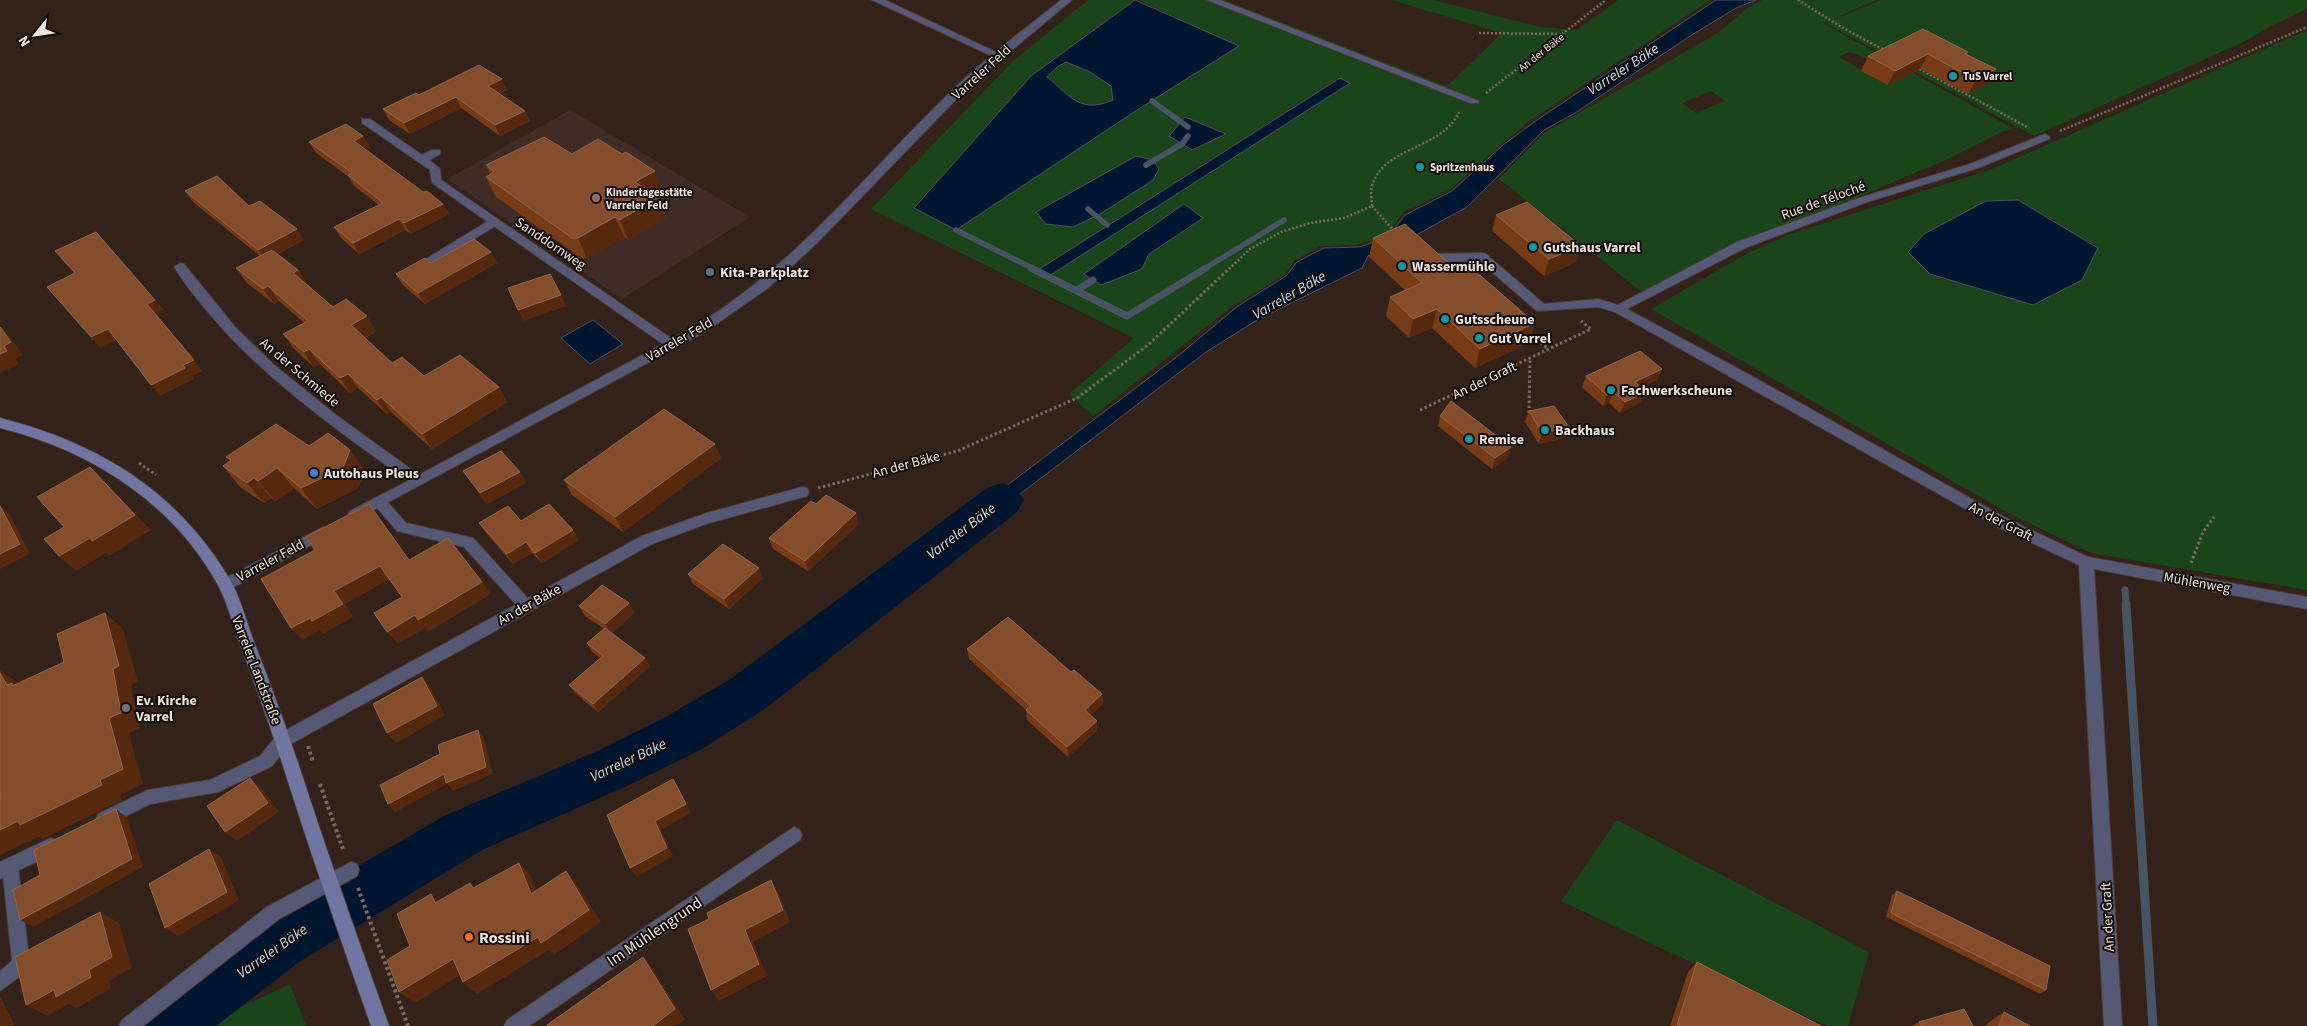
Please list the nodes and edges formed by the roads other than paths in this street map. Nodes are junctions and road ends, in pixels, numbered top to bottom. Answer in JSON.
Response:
{"nodes":[{"id":1,"x":878,"y":0,"type":"edge"},
{"id":2,"x":1067,"y":0,"type":"edge"},
{"id":3,"x":1212,"y":0,"type":"edge"},
{"id":4,"x":997,"y":55,"type":"junction"},
{"id":5,"x":1474,"y":101,"type":"road end"},
{"id":6,"x":366,"y":121,"type":"dead end"},
{"id":7,"x":2044,"y":137,"type":"road end"},
{"id":8,"x":436,"y":152,"type":"dead end"},
{"id":9,"x":422,"y":160,"type":"junction"},
{"id":10,"x":493,"y":222,"type":"junction"},
{"id":11,"x":1429,"y":258,"type":"edge"},
{"id":12,"x":432,"y":259,"type":"dead end"},
{"id":13,"x":180,"y":267,"type":"dead end"},
{"id":14,"x":1619,"y":309,"type":"junction"},
{"id":15,"x":672,"y":345,"type":"junction"},
{"id":16,"x":0,"y":423,"type":"edge"},
{"id":17,"x":418,"y":481,"type":"junction"},
{"id":18,"x":802,"y":492,"type":"road end"},
{"id":19,"x":379,"y":502,"type":"junction"},
{"id":20,"x":2086,"y":562,"type":"junction"},
{"id":21,"x":225,"y":585,"type":"junction"},
{"id":22,"x":2307,"y":603,"type":"edge"},
{"id":23,"x":526,"y":606,"type":"junction"},
{"id":24,"x":283,"y":740,"type":"junction"},
{"id":25,"x":88,"y":827,"type":"edge"},
{"id":26,"x":794,"y":835,"type":"dead end"},
{"id":27,"x":62,"y":840,"type":"edge"},
{"id":28,"x":5,"y":869,"type":"edge"},
{"id":29,"x":351,"y":870,"type":"road end"},
{"id":30,"x":329,"y":882,"type":"junction"},
{"id":31,"x":0,"y":982,"type":"edge"},
{"id":32,"x":128,"y":1026,"type":"edge"},
{"id":33,"x":380,"y":1026,"type":"edge"},
{"id":34,"x":513,"y":1026,"type":"edge"},
{"id":35,"x":2113,"y":1026,"type":"edge"}],
"edges":[{"from":1,"to":4,"type":"street"},
{"from":2,"to":4,"type":"street","name":"Varreler Feld"},
{"from":3,"to":5,"type":"street"},
{"from":4,"to":15,"type":"street","name":"Varreler Feld"},
{"from":6,"to":9,"type":"street","name":"Sanddornweg"},
{"from":7,"to":14,"type":"street","name":"Rue de Téloché"},
{"from":8,"to":9,"type":"street"},
{"from":9,"to":10,"type":"street","name":"Sanddornweg"},
{"from":10,"to":12,"type":"lane"},
{"from":10,"to":15,"type":"street","name":"Sanddornweg"},
{"from":11,"to":14,"type":"street","name":"An der Graft"},
{"from":13,"to":17,"type":"street","name":"An der Schmiede"},
{"from":14,"to":20,"type":"street","name":"An der Graft"},
{"from":15,"to":17,"type":"street","name":"Varreler Feld"},
{"from":16,"to":21,"type":"main road","name":"Varreler Landstraße"},
{"from":17,"to":19,"type":"street","name":"Varreler Feld"},
{"from":18,"to":23,"type":"street","name":"An der Bäke"},
{"from":19,"to":21,"type":"street","name":"Varreler Feld"},
{"from":19,"to":23,"type":"street"},
{"from":20,"to":22,"type":"street","name":"Mühlenweg"},
{"from":20,"to":35,"type":"street","name":"An der Graft"},
{"from":21,"to":24,"type":"main road","name":"Varreler Landstraße"},
{"from":23,"to":24,"type":"street","name":"An der Bäke"},
{"from":24,"to":25,"type":"street"},
{"from":24,"to":30,"type":"main road","name":"Varreler Landstraße"},
{"from":26,"to":34,"type":"street","name":"Im Mühlengrund"},
{"from":27,"to":28,"type":"street"},
{"from":28,"to":31,"type":"street"},
{"from":29,"to":30,"type":"street"},
{"from":30,"to":32,"type":"street"},
{"from":30,"to":33,"type":"main road","name":"Varreler Landstraße"}]}
